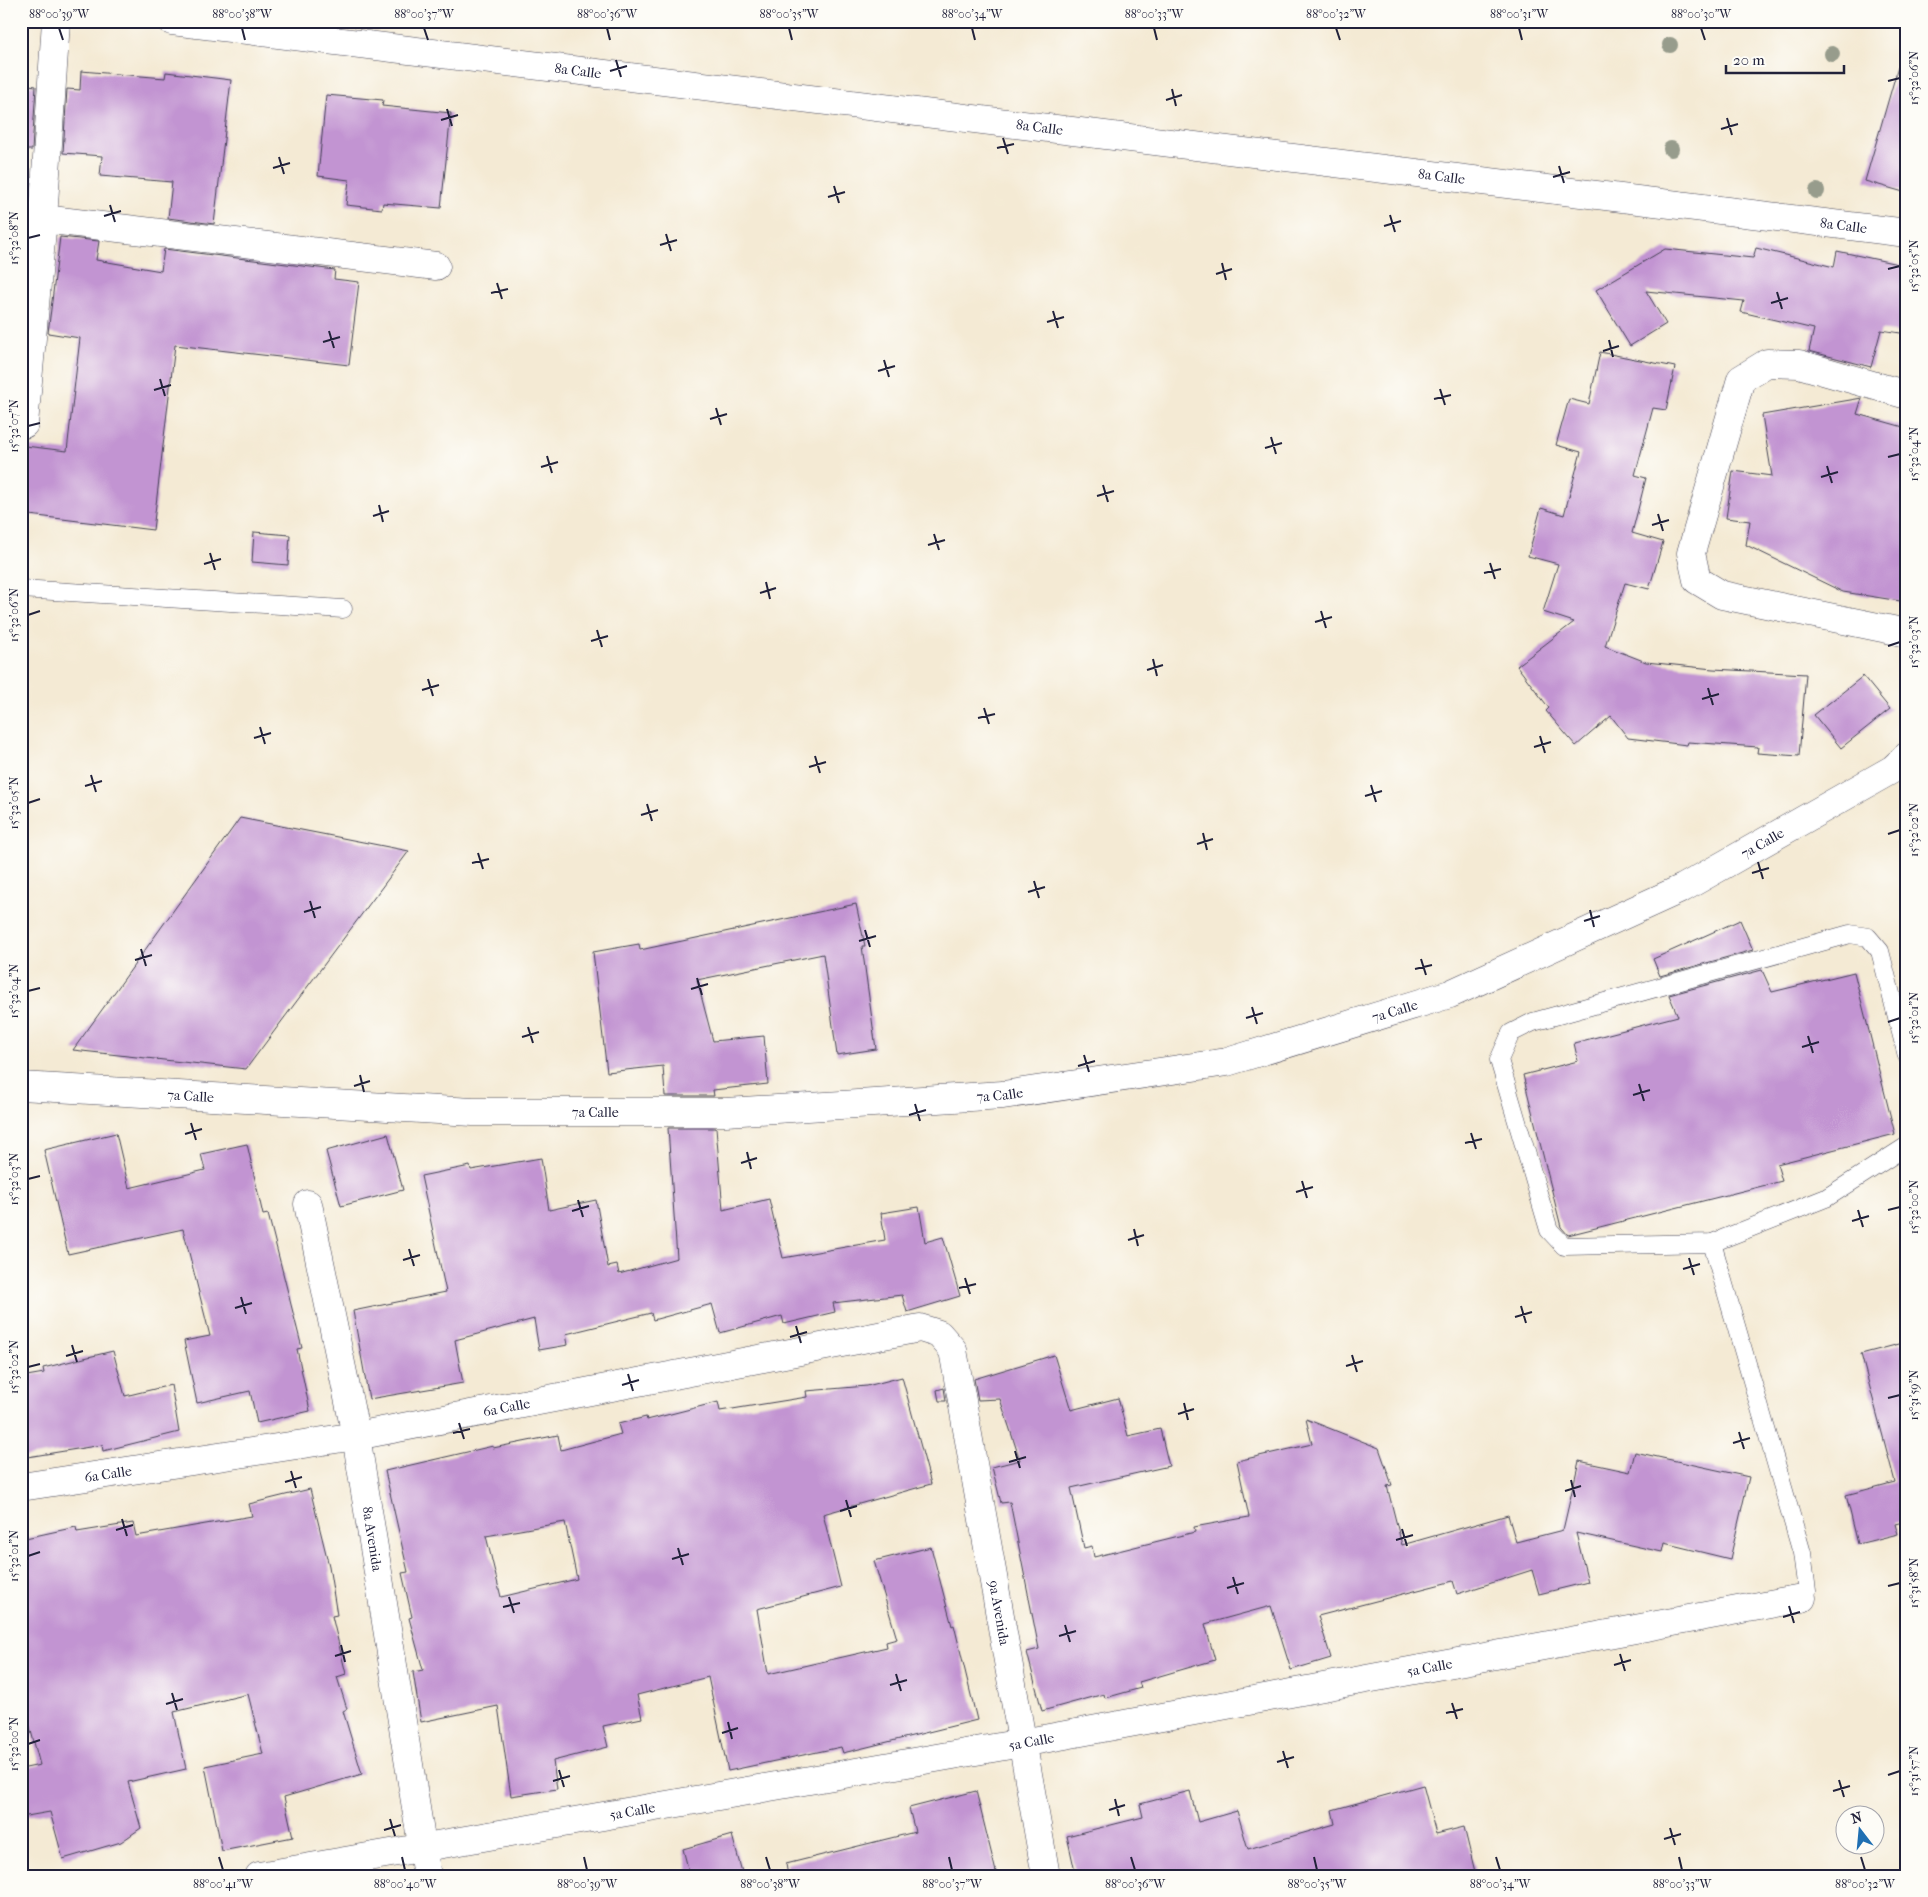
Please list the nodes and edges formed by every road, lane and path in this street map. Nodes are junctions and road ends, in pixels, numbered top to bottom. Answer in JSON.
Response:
{"nodes":[{"id":1,"x":56,"y":21,"type":"edge"},
{"id":2,"x":172,"y":21,"type":"edge"},
{"id":3,"x":43,"y":219,"type":"junction"},
{"id":4,"x":1907,"y":233,"type":"edge"},
{"id":5,"x":436,"y":266,"type":"dead end"},
{"id":6,"x":1907,"y":395,"type":"edge"},
{"id":7,"x":24,"y":424,"type":"dead end"},
{"id":8,"x":21,"y":589,"type":"edge"},
{"id":9,"x":343,"y":609,"type":"dead end"},
{"id":10,"x":1907,"y":633,"type":"edge"},
{"id":11,"x":1907,"y":756,"type":"edge"},
{"id":12,"x":1907,"y":1056,"type":"edge"},
{"id":13,"x":21,"y":1086,"type":"edge"},
{"id":14,"x":1907,"y":1146,"type":"edge"},
{"id":15,"x":308,"y":1204,"type":"dead end"},
{"id":16,"x":1712,"y":1242,"type":"junction"},
{"id":17,"x":953,"y":1350,"type":"joint"},
{"id":18,"x":356,"y":1436,"type":"junction"},
{"id":19,"x":21,"y":1488,"type":"edge"},
{"id":20,"x":1802,"y":1598,"type":"joint"},
{"id":21,"x":1022,"y":1743,"type":"junction"},
{"id":22,"x":422,"y":1849,"type":"junction"},
{"id":23,"x":259,"y":1876,"type":"edge"},
{"id":24,"x":427,"y":1876,"type":"edge"},
{"id":25,"x":1046,"y":1876,"type":"edge"}],
"edges":[{"from":1,"to":3,"type":"street"},
{"from":2,"to":4,"type":"street","name":"8a Calle"},
{"from":3,"to":5,"type":"street"},
{"from":3,"to":7,"type":"street"},
{"from":6,"to":10,"type":"street"},
{"from":8,"to":9,"type":"lane"},
{"from":11,"to":13,"type":"street","name":"7a Calle"},
{"from":12,"to":16,"type":"lane"},
{"from":14,"to":16,"type":"lane"},
{"from":15,"to":18,"type":"street","name":"8a Avenida"},
{"from":16,"to":20,"type":"lane"},
{"from":17,"to":18,"type":"street","name":"6a Calle"},
{"from":17,"to":21,"type":"street","name":"9a Avenida"},
{"from":18,"to":19,"type":"street","name":"6a Calle"},
{"from":18,"to":22,"type":"street","name":"8a Avenida"},
{"from":20,"to":21,"type":"street","name":"5a Calle"},
{"from":21,"to":22,"type":"street","name":"5a Calle"},
{"from":21,"to":25,"type":"street","name":"9a Avenida"},
{"from":22,"to":23,"type":"street","name":"5a Calle"},
{"from":22,"to":24,"type":"street","name":"8a Avenida"}]}
